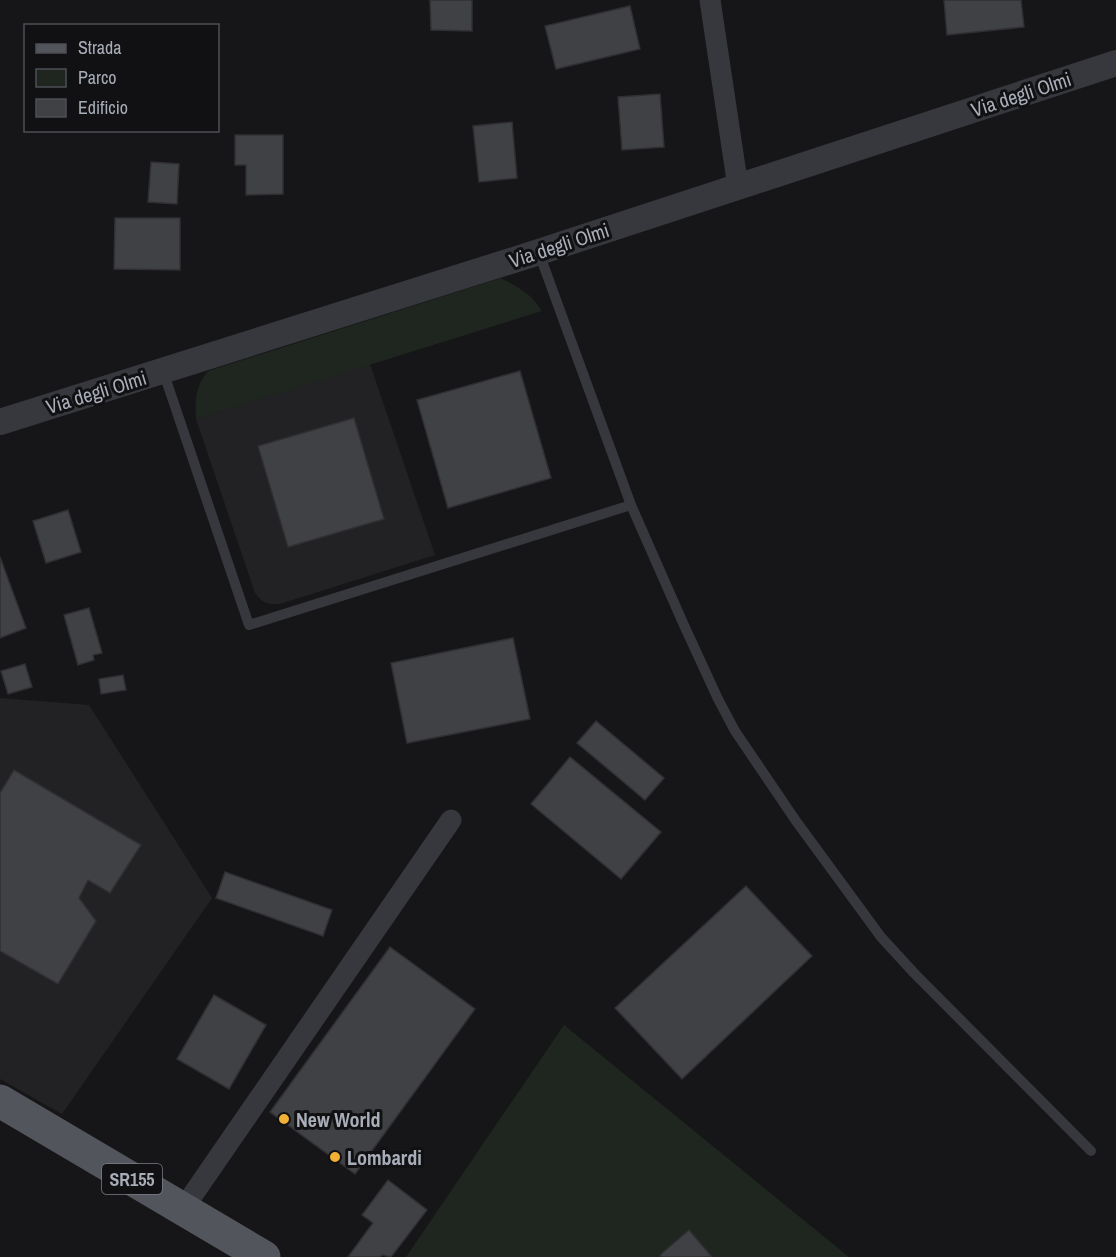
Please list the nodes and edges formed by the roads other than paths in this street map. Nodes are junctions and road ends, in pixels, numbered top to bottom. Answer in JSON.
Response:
{"nodes":[{"id":1,"x":710,"y":0,"type":"edge"},
{"id":2,"x":1116,"y":63,"type":"edge"},
{"id":3,"x":738,"y":187,"type":"junction"},
{"id":4,"x":539,"y":252,"type":"junction"},
{"id":5,"x":163,"y":371,"type":"junction"},
{"id":6,"x":0,"y":422,"type":"edge"},
{"id":7,"x":631,"y":505,"type":"junction"},
{"id":8,"x":451,"y":819,"type":"dead end"},
{"id":9,"x":0,"y":1101,"type":"edge"},
{"id":10,"x":1091,"y":1151,"type":"dead end"},
{"id":11,"x":183,"y":1209,"type":"junction"},
{"id":12,"x":264,"y":1257,"type":"edge"}],
"edges":[{"from":1,"to":3,"type":"street"},
{"from":2,"to":3,"type":"street","name":"Via degli Olmi"},
{"from":3,"to":4,"type":"street","name":"Via degli Olmi"},
{"from":4,"to":5,"type":"street","name":"Via degli Olmi"},
{"from":4,"to":7,"type":"lane"},
{"from":5,"to":6,"type":"street","name":"Via degli Olmi"},
{"from":5,"to":7,"type":"lane"},
{"from":7,"to":10,"type":"lane"},
{"from":8,"to":11,"type":"street"},
{"from":9,"to":11,"type":"main road","number":"SR155"},
{"from":11,"to":12,"type":"main road","number":"SR155"}]}
